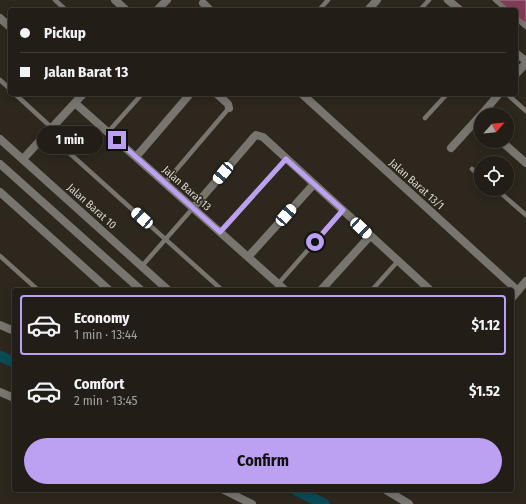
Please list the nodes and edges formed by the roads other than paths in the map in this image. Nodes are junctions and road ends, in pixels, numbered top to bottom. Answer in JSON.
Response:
{"nodes":[{"id":1,"x":55,"y":0,"type":"edge"},
{"id":2,"x":115,"y":0,"type":"edge"},
{"id":3,"x":167,"y":0,"type":"edge"},
{"id":4,"x":328,"y":0,"type":"edge"},
{"id":5,"x":377,"y":0,"type":"edge"},
{"id":6,"x":429,"y":0,"type":"edge"},
{"id":7,"x":448,"y":0,"type":"edge"},
{"id":8,"x":495,"y":0,"type":"edge"},
{"id":9,"x":203,"y":3,"type":"dead end"},
{"id":10,"x":64,"y":8,"type":"edge"},
{"id":11,"x":124,"y":8,"type":"edge"},
{"id":12,"x":160,"y":8,"type":"edge"},
{"id":13,"x":208,"y":8,"type":"edge"},
{"id":14,"x":321,"y":8,"type":"edge"},
{"id":15,"x":370,"y":8,"type":"edge"},
{"id":16,"x":422,"y":8,"type":"edge"},
{"id":17,"x":458,"y":8,"type":"edge"},
{"id":18,"x":504,"y":8,"type":"edge"},
{"id":19,"x":0,"y":18,"type":"edge"},
{"id":20,"x":518,"y":20,"type":"edge"},
{"id":21,"x":8,"y":26,"type":"edge"},
{"id":22,"x":526,"y":26,"type":"edge"},
{"id":23,"x":518,"y":55,"type":"edge"},
{"id":24,"x":526,"y":62,"type":"edge"},
{"id":25,"x":518,"y":72,"type":"edge"},
{"id":26,"x":0,"y":80,"type":"edge"},
{"id":27,"x":8,"y":87,"type":"edge"},
{"id":28,"x":17,"y":96,"type":"edge"},
{"id":29,"x":81,"y":96,"type":"edge"},
{"id":30,"x":140,"y":96,"type":"edge"},
{"id":31,"x":188,"y":96,"type":"edge"},
{"id":32,"x":219,"y":96,"type":"edge"},
{"id":33,"x":304,"y":96,"type":"edge"},
{"id":34,"x":444,"y":96,"type":"edge"},
{"id":35,"x":497,"y":96,"type":"edge"},
{"id":36,"x":509,"y":96,"type":"edge"},
{"id":37,"x":75,"y":103,"type":"junction"},
{"id":38,"x":229,"y":108,"type":"joint"},
{"id":39,"x":488,"y":108,"type":"edge"},
{"id":40,"x":526,"y":111,"type":"edge"},
{"id":41,"x":424,"y":118,"type":"dead end"},
{"id":42,"x":474,"y":124,"type":"edge"},
{"id":43,"x":49,"y":130,"type":"junction"},
{"id":44,"x":108,"y":132,"type":"junction"},
{"id":45,"x":0,"y":139,"type":"edge"},
{"id":46,"x":451,"y":148,"type":"dead end"},
{"id":47,"x":509,"y":148,"type":"edge"},
{"id":48,"x":136,"y":157,"type":"junction"},
{"id":49,"x":23,"y":159,"type":"junction"},
{"id":50,"x":286,"y":159,"type":"junction"},
{"id":51,"x":526,"y":163,"type":"edge"},
{"id":52,"x":0,"y":164,"type":"edge"},
{"id":53,"x":165,"y":183,"type":"junction"},
{"id":54,"x":314,"y":184,"type":"junction"},
{"id":55,"x":0,"y":192,"type":"edge"},
{"id":56,"x":504,"y":196,"type":"edge"},
{"id":57,"x":193,"y":208,"type":"junction"},
{"id":58,"x":343,"y":210,"type":"junction"},
{"id":59,"x":526,"y":215,"type":"edge"},
{"id":60,"x":220,"y":232,"type":"junction"},
{"id":61,"x":370,"y":236,"type":"junction"},
{"id":62,"x":165,"y":240,"type":"junction"},
{"id":63,"x":0,"y":256,"type":"edge"},
{"id":64,"x":248,"y":257,"type":"junction"},
{"id":65,"x":398,"y":261,"type":"junction"},
{"id":66,"x":142,"y":266,"type":"junction"},
{"id":67,"x":526,"y":281,"type":"edge"},
{"id":68,"x":278,"y":284,"type":"junction"},
{"id":69,"x":36,"y":288,"type":"edge"},
{"id":70,"x":107,"y":288,"type":"edge"},
{"id":71,"x":139,"y":288,"type":"edge"},
{"id":72,"x":166,"y":288,"type":"edge"},
{"id":73,"x":220,"y":288,"type":"edge"},
{"id":74,"x":283,"y":288,"type":"edge"},
{"id":75,"x":323,"y":288,"type":"edge"},
{"id":76,"x":374,"y":288,"type":"edge"},
{"id":77,"x":425,"y":288,"type":"edge"},
{"id":78,"x":518,"y":291,"type":"junction"},
{"id":79,"x":514,"y":296,"type":"edge"},
{"id":80,"x":0,"y":325,"type":"edge"},
{"id":81,"x":12,"y":330,"type":"edge"},
{"id":82,"x":0,"y":392,"type":"edge"},
{"id":83,"x":12,"y":397,"type":"edge"},
{"id":84,"x":228,"y":492,"type":"edge"},
{"id":85,"x":389,"y":492,"type":"edge"},
{"id":86,"x":252,"y":504,"type":"edge"},
{"id":87,"x":409,"y":504,"type":"edge"}],
"edges":[{"from":1,"to":10,"type":"lane"},
{"from":2,"to":11,"type":"street"},
{"from":3,"to":12,"type":"street"},
{"from":4,"to":14,"type":"lane"},
{"from":5,"to":15,"type":"street"},
{"from":6,"to":16,"type":"lane"},
{"from":7,"to":17,"type":"street"},
{"from":8,"to":18,"type":"lane"},
{"from":9,"to":13,"type":"street"},
{"from":19,"to":21,"type":"street"},
{"from":20,"to":22,"type":"lane"},
{"from":23,"to":24,"type":"street"},
{"from":24,"to":25,"type":"street"},
{"from":26,"to":27,"type":"lane"},
{"from":28,"to":43,"type":"lane"},
{"from":29,"to":37,"type":"street"},
{"from":30,"to":44,"type":"lane"},
{"from":31,"to":48,"type":"street"},
{"from":32,"to":38,"type":"street"},
{"from":33,"to":78,"type":"street","name":"Jalan Barat 13/1"},
{"from":34,"to":41,"type":"lane"},
{"from":35,"to":39,"type":"street"},
{"from":36,"to":40,"type":"lane"},
{"from":37,"to":43,"type":"street"},
{"from":37,"to":44,"type":"street","name":"Jalan Barat 13"},
{"from":38,"to":53,"type":"lane"},
{"from":42,"to":46,"type":"street"},
{"from":43,"to":49,"type":"street"},
{"from":43,"to":62,"type":"lane"},
{"from":44,"to":48,"type":"street","name":"Jalan Barat 13"},
{"from":45,"to":49,"type":"street","name":"Jalan Barat 10"},
{"from":47,"to":51,"type":"street"},
{"from":48,"to":53,"type":"street","name":"Jalan Barat 13"},
{"from":49,"to":66,"type":"street","name":"Jalan Barat 10"},
{"from":50,"to":54,"type":"street"},
{"from":50,"to":57,"type":"street"},
{"from":50,"to":60,"type":"lane"},
{"from":52,"to":71,"type":"street"},
{"from":53,"to":57,"type":"street","name":"Jalan Barat 13"},
{"from":54,"to":58,"type":"street"},
{"from":54,"to":64,"type":"street"},
{"from":55,"to":70,"type":"street"},
{"from":56,"to":59,"type":"lane"},
{"from":57,"to":60,"type":"street","name":"Jalan Barat 13"},
{"from":57,"to":62,"type":"lane"},
{"from":58,"to":61,"type":"street"},
{"from":58,"to":68,"type":"lane"},
{"from":60,"to":64,"type":"street","name":"Jalan Barat 13"},
{"from":61,"to":65,"type":"street"},
{"from":61,"to":75,"type":"street"},
{"from":62,"to":66,"type":"lane"},
{"from":62,"to":73,"type":"lane"},
{"from":63,"to":69,"type":"lane"},
{"from":64,"to":68,"type":"street","name":"Jalan Barat 13"},
{"from":65,"to":76,"type":"lane"},
{"from":65,"to":77,"type":"street"},
{"from":66,"to":72,"type":"street","name":"Jalan Barat 10"},
{"from":67,"to":78,"type":"street"},
{"from":68,"to":74,"type":"street","name":"Jalan Barat 13"},
{"from":78,"to":79,"type":"street"},
{"from":80,"to":81,"type":"street"},
{"from":82,"to":83,"type":"street"},
{"from":84,"to":86,"type":"street"},
{"from":85,"to":87,"type":"street"}]}
